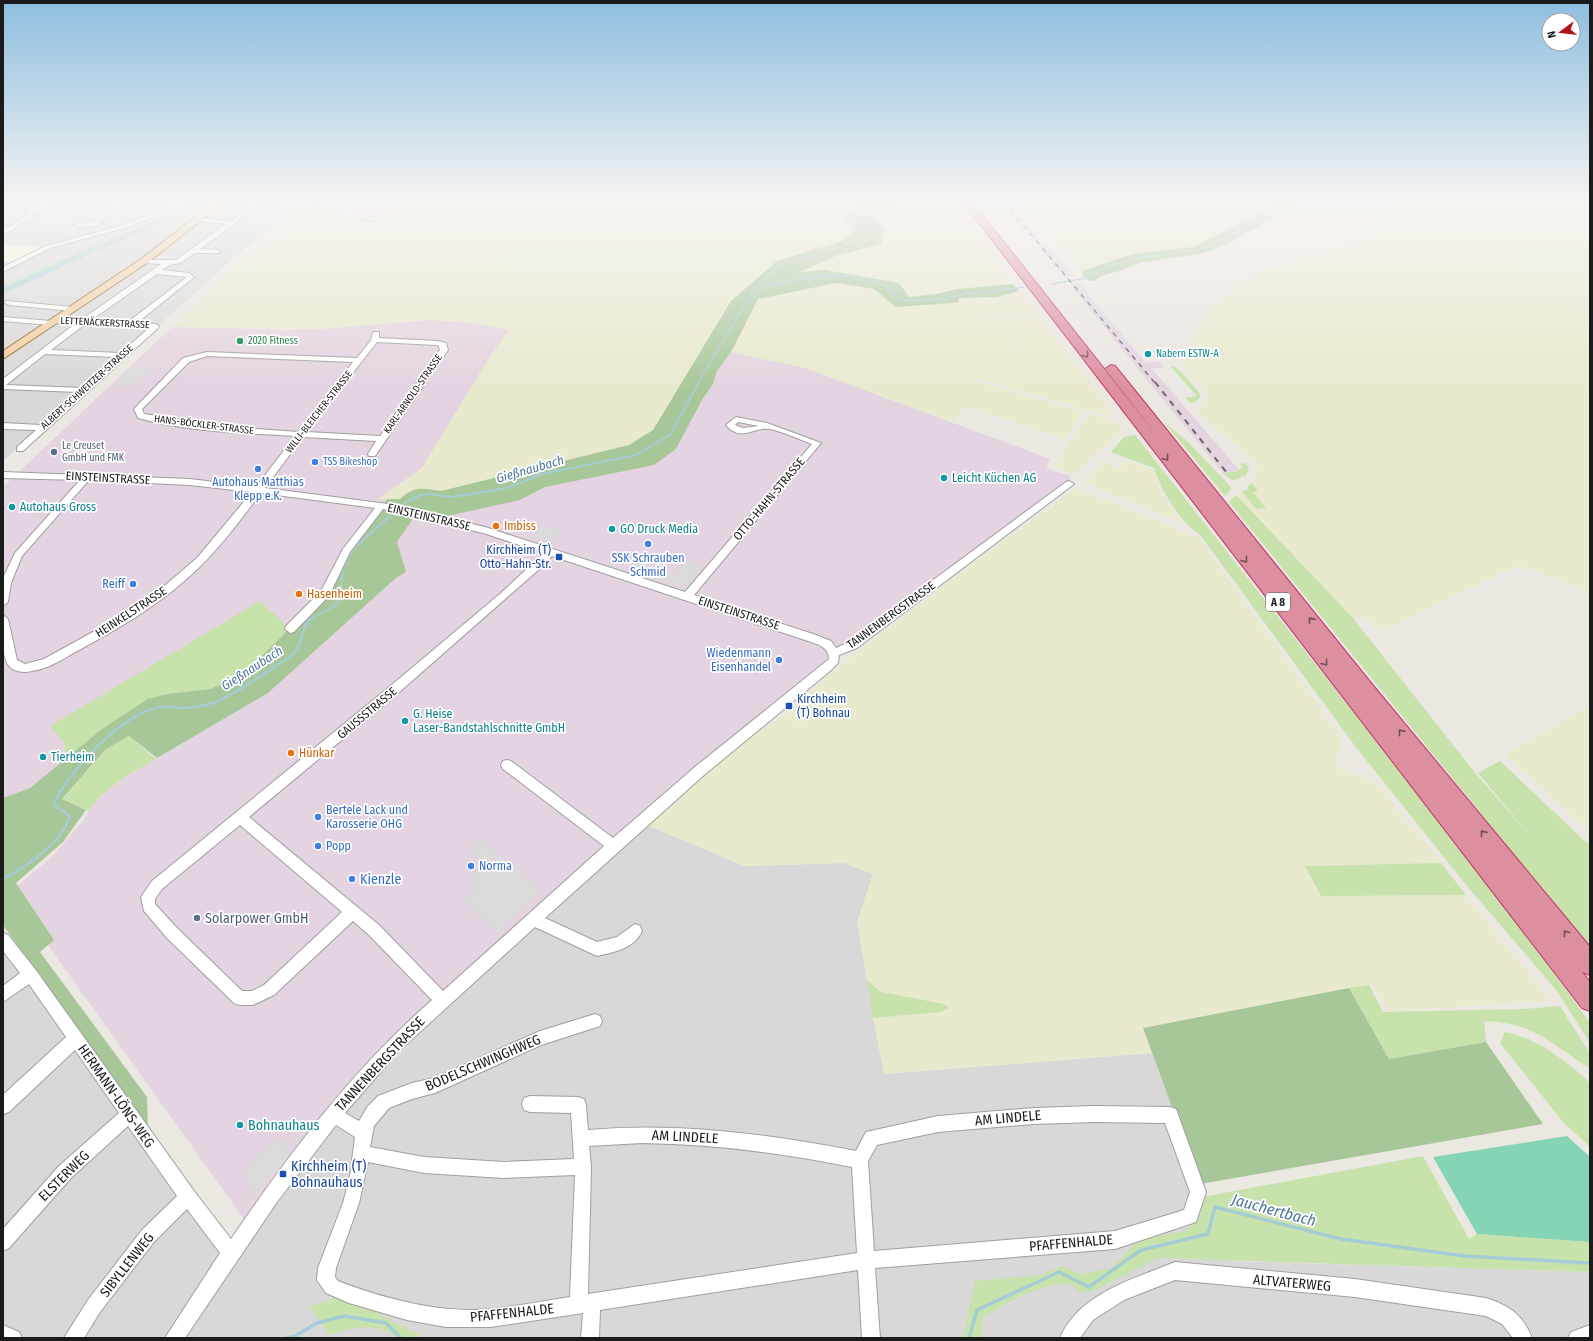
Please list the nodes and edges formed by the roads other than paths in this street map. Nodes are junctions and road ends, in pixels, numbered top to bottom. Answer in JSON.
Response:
{"nodes":[{"id":1,"x":139,"y":265,"type":"edge"},
{"id":2,"x":167,"y":265,"type":"edge"},
{"id":3,"x":1016,"y":265,"type":"edge"},
{"id":4,"x":1029,"y":265,"type":"edge"},
{"id":5,"x":7,"y":266,"type":"edge"},
{"id":6,"x":3,"y":270,"type":"edge"},
{"id":7,"x":156,"y":272,"type":"junction"},
{"id":8,"x":9,"y":303,"type":"dead end"},
{"id":9,"x":73,"y":309,"type":"junction"},
{"id":10,"x":3,"y":319,"type":"edge"},
{"id":11,"x":53,"y":322,"type":"junction"},
{"id":12,"x":83,"y":322,"type":"junction"},
{"id":13,"x":131,"y":324,"type":"junction"},
{"id":14,"x":155,"y":326,"type":"joint"},
{"id":15,"x":376,"y":337,"type":"joint"},
{"id":16,"x":45,"y":352,"type":"junction"},
{"id":17,"x":124,"y":355,"type":"junction"},
{"id":18,"x":3,"y":356,"type":"edge"},
{"id":19,"x":358,"y":360,"type":"junction"},
{"id":20,"x":3,"y":383,"type":"edge"},
{"id":21,"x":3,"y":387,"type":"edge"},
{"id":22,"x":83,"y":390,"type":"junction"},
{"id":23,"x":3,"y":426,"type":"edge"},
{"id":24,"x":767,"y":426,"type":"dead end"},
{"id":25,"x":42,"y":428,"type":"junction"},
{"id":26,"x":301,"y":434,"type":"junction"},
{"id":27,"x":382,"y":439,"type":"junction"},
{"id":28,"x":20,"y":449,"type":"dead end"},
{"id":29,"x":372,"y":454,"type":"dead end"},
{"id":30,"x":3,"y":475,"type":"edge"},
{"id":31,"x":87,"y":477,"type":"junction"},
{"id":32,"x":1069,"y":484,"type":"dead end"},
{"id":33,"x":260,"y":489,"type":"junction"},
{"id":34,"x":385,"y":507,"type":"junction"},
{"id":35,"x":551,"y":551,"type":"junction"},
{"id":36,"x":687,"y":596,"type":"junction"},
{"id":37,"x":3,"y":602,"type":"edge"},
{"id":38,"x":3,"y":619,"type":"edge"},
{"id":39,"x":290,"y":629,"type":"dead end"},
{"id":40,"x":834,"y":653,"type":"junction"},
{"id":41,"x":507,"y":765,"type":"dead end"},
{"id":42,"x":240,"y":817,"type":"junction"},
{"id":43,"x":613,"y":845,"type":"junction"},
{"id":44,"x":353,"y":911,"type":"junction"},
{"id":45,"x":533,"y":919,"type":"junction"},
{"id":46,"x":636,"y":930,"type":"dead end"},
{"id":47,"x":3,"y":940,"type":"edge"},
{"id":48,"x":1590,"y":964,"type":"edge"},
{"id":49,"x":30,"y":974,"type":"junction"},
{"id":50,"x":3,"y":995,"type":"edge"},
{"id":51,"x":442,"y":1000,"type":"junction"},
{"id":52,"x":1590,"y":1000,"type":"edge"},
{"id":53,"x":595,"y":1021,"type":"dead end"},
{"id":54,"x":76,"y":1038,"type":"junction"},
{"id":55,"x":530,"y":1104,"type":"dead end"},
{"id":56,"x":3,"y":1106,"type":"edge"},
{"id":57,"x":333,"y":1114,"type":"junction"},
{"id":58,"x":129,"y":1115,"type":"junction"},
{"id":59,"x":1170,"y":1115,"type":"joint"},
{"id":60,"x":364,"y":1133,"type":"junction"},
{"id":61,"x":581,"y":1139,"type":"junction"},
{"id":62,"x":362,"y":1153,"type":"junction"},
{"id":63,"x":860,"y":1160,"type":"junction"},
{"id":64,"x":583,"y":1166,"type":"junction"},
{"id":65,"x":188,"y":1197,"type":"junction"},
{"id":66,"x":3,"y":1242,"type":"edge"},
{"id":67,"x":230,"y":1252,"type":"junction"},
{"id":68,"x":867,"y":1260,"type":"junction"},
{"id":69,"x":585,"y":1304,"type":"junction"},
{"id":70,"x":3,"y":1334,"type":"edge"},
{"id":71,"x":1590,"y":1334,"type":"edge"},
{"id":72,"x":13,"y":1338,"type":"edge"},
{"id":73,"x":73,"y":1338,"type":"edge"},
{"id":74,"x":174,"y":1338,"type":"edge"},
{"id":75,"x":590,"y":1338,"type":"edge"},
{"id":76,"x":871,"y":1338,"type":"edge"},
{"id":77,"x":1069,"y":1338,"type":"edge"},
{"id":78,"x":1524,"y":1338,"type":"edge"},
{"id":79,"x":1577,"y":1338,"type":"edge"}],
"edges":[{"from":1,"to":9,"type":"main road"},
{"from":2,"to":7,"type":"street"},
{"from":3,"to":52,"type":"highway","number":"A 8","one_way":true},
{"from":48,"to":4,"type":"highway","number":"A 8","one_way":true},
{"from":5,"to":6,"type":"street"},
{"from":7,"to":12,"type":"street"},
{"from":7,"to":13,"type":"street"},
{"from":8,"to":9,"type":"street"},
{"from":9,"to":11,"type":"main road"},
{"from":10,"to":11,"type":"street","name":"LETTENÄCKERSTRASSE"},
{"from":11,"to":12,"type":"street","name":"LETTENÄCKERSTRASSE"},
{"from":11,"to":18,"type":"main road"},
{"from":12,"to":13,"type":"street","name":"LETTENÄCKERSTRASSE"},
{"from":12,"to":16,"type":"street"},
{"from":13,"to":14,"type":"street","name":"LETTENÄCKERSTRASSE"},
{"from":14,"to":17,"type":"street","name":"ALBERT-SCHWEITZER-STRASSE"},
{"from":15,"to":19,"type":"street","name":"WILLI-BLEICHER-STRASSE"},
{"from":15,"to":27,"type":"street","name":"KARL-ARNOLD-STRASSE"},
{"from":16,"to":17,"type":"street"},
{"from":16,"to":20,"type":"street"},
{"from":17,"to":22,"type":"street","name":"ALBERT-SCHWEITZER-STRASSE"},
{"from":19,"to":26,"type":"street","name":"WILLI-BLEICHER-STRASSE"},
{"from":19,"to":26,"type":"street","name":"HANS-BÖCKLER-STRASSE"},
{"from":21,"to":22,"type":"street"},
{"from":22,"to":25,"type":"street","name":"ALBERT-SCHWEITZER-STRASSE"},
{"from":23,"to":25,"type":"street"},
{"from":24,"to":36,"type":"street","name":"OTTO-HAHN-STRASSE"},
{"from":25,"to":28,"type":"street","name":"ALBERT-SCHWEITZER-STRASSE"},
{"from":26,"to":27,"type":"street","name":"KARL-ARNOLD-STRASSE"},
{"from":26,"to":33,"type":"street","name":"WILLI-BLEICHER-STRASSE"},
{"from":27,"to":29,"type":"street","name":"KARL-ARNOLD-STRASSE"},
{"from":30,"to":31,"type":"street","name":"EINSTEINSTRASSE"},
{"from":31,"to":33,"type":"street","name":"EINSTEINSTRASSE"},
{"from":31,"to":37,"type":"street"},
{"from":32,"to":40,"type":"street","name":"TANNENBERGSTRASSE"},
{"from":33,"to":34,"type":"street","name":"EINSTEINSTRASSE"},
{"from":33,"to":38,"type":"street","name":"HEINKELSTRASSE"},
{"from":34,"to":35,"type":"street","name":"EINSTEINSTRASSE"},
{"from":34,"to":39,"type":"street"},
{"from":35,"to":36,"type":"street","name":"EINSTEINSTRASSE"},
{"from":35,"to":42,"type":"street","name":"GAUSSSTRASSE"},
{"from":36,"to":40,"type":"street","name":"EINSTEINSTRASSE"},
{"from":40,"to":43,"type":"street","name":"TANNENBERGSTRASSE"},
{"from":41,"to":43,"type":"street"},
{"from":42,"to":44,"type":"street"},
{"from":42,"to":44,"type":"street","name":"GAUSSSTRASSE"},
{"from":43,"to":45,"type":"street","name":"TANNENBERGSTRASSE"},
{"from":44,"to":51,"type":"street"},
{"from":45,"to":46,"type":"street"},
{"from":45,"to":51,"type":"street","name":"TANNENBERGSTRASSE"},
{"from":47,"to":49,"type":"street","name":"HERMANN-LÖNS-WEG"},
{"from":49,"to":50,"type":"street"},
{"from":49,"to":54,"type":"street","name":"HERMANN-LÖNS-WEG"},
{"from":51,"to":57,"type":"street","name":"TANNENBERGSTRASSE"},
{"from":53,"to":60,"type":"street","name":"BODELSCHWINGHWEG"},
{"from":54,"to":56,"type":"street"},
{"from":54,"to":58,"type":"street","name":"HERMANN-LÖNS-WEG"},
{"from":55,"to":61,"type":"street"},
{"from":57,"to":60,"type":"street"},
{"from":57,"to":67,"type":"street","name":"TANNENBERGSTRASSE"},
{"from":58,"to":65,"type":"street","name":"HERMANN-LÖNS-WEG"},
{"from":58,"to":66,"type":"street","name":"ELSTERWEG"},
{"from":59,"to":63,"type":"street","name":"AM LINDELE"},
{"from":59,"to":68,"type":"street","name":"PFAFFENHALDE"},
{"from":60,"to":62,"type":"street","name":"PFAFFENHALDE"},
{"from":61,"to":63,"type":"street","name":"AM LINDELE"},
{"from":61,"to":64,"type":"street"},
{"from":62,"to":64,"type":"street"},
{"from":62,"to":69,"type":"street","name":"PFAFFENHALDE"},
{"from":63,"to":68,"type":"street"},
{"from":64,"to":69,"type":"street"},
{"from":65,"to":67,"type":"street","name":"HERMANN-LÖNS-WEG"},
{"from":65,"to":73,"type":"street","name":"SIBYLLENWEG"},
{"from":67,"to":74,"type":"street","name":"TANNENBERGSTRASSE"},
{"from":68,"to":69,"type":"street","name":"PFAFFENHALDE"},
{"from":68,"to":76,"type":"street"},
{"from":69,"to":75,"type":"street"},
{"from":70,"to":72,"type":"street"},
{"from":71,"to":79,"type":"street"},
{"from":77,"to":78,"type":"street","name":"ALTVATERWEG"}]}
